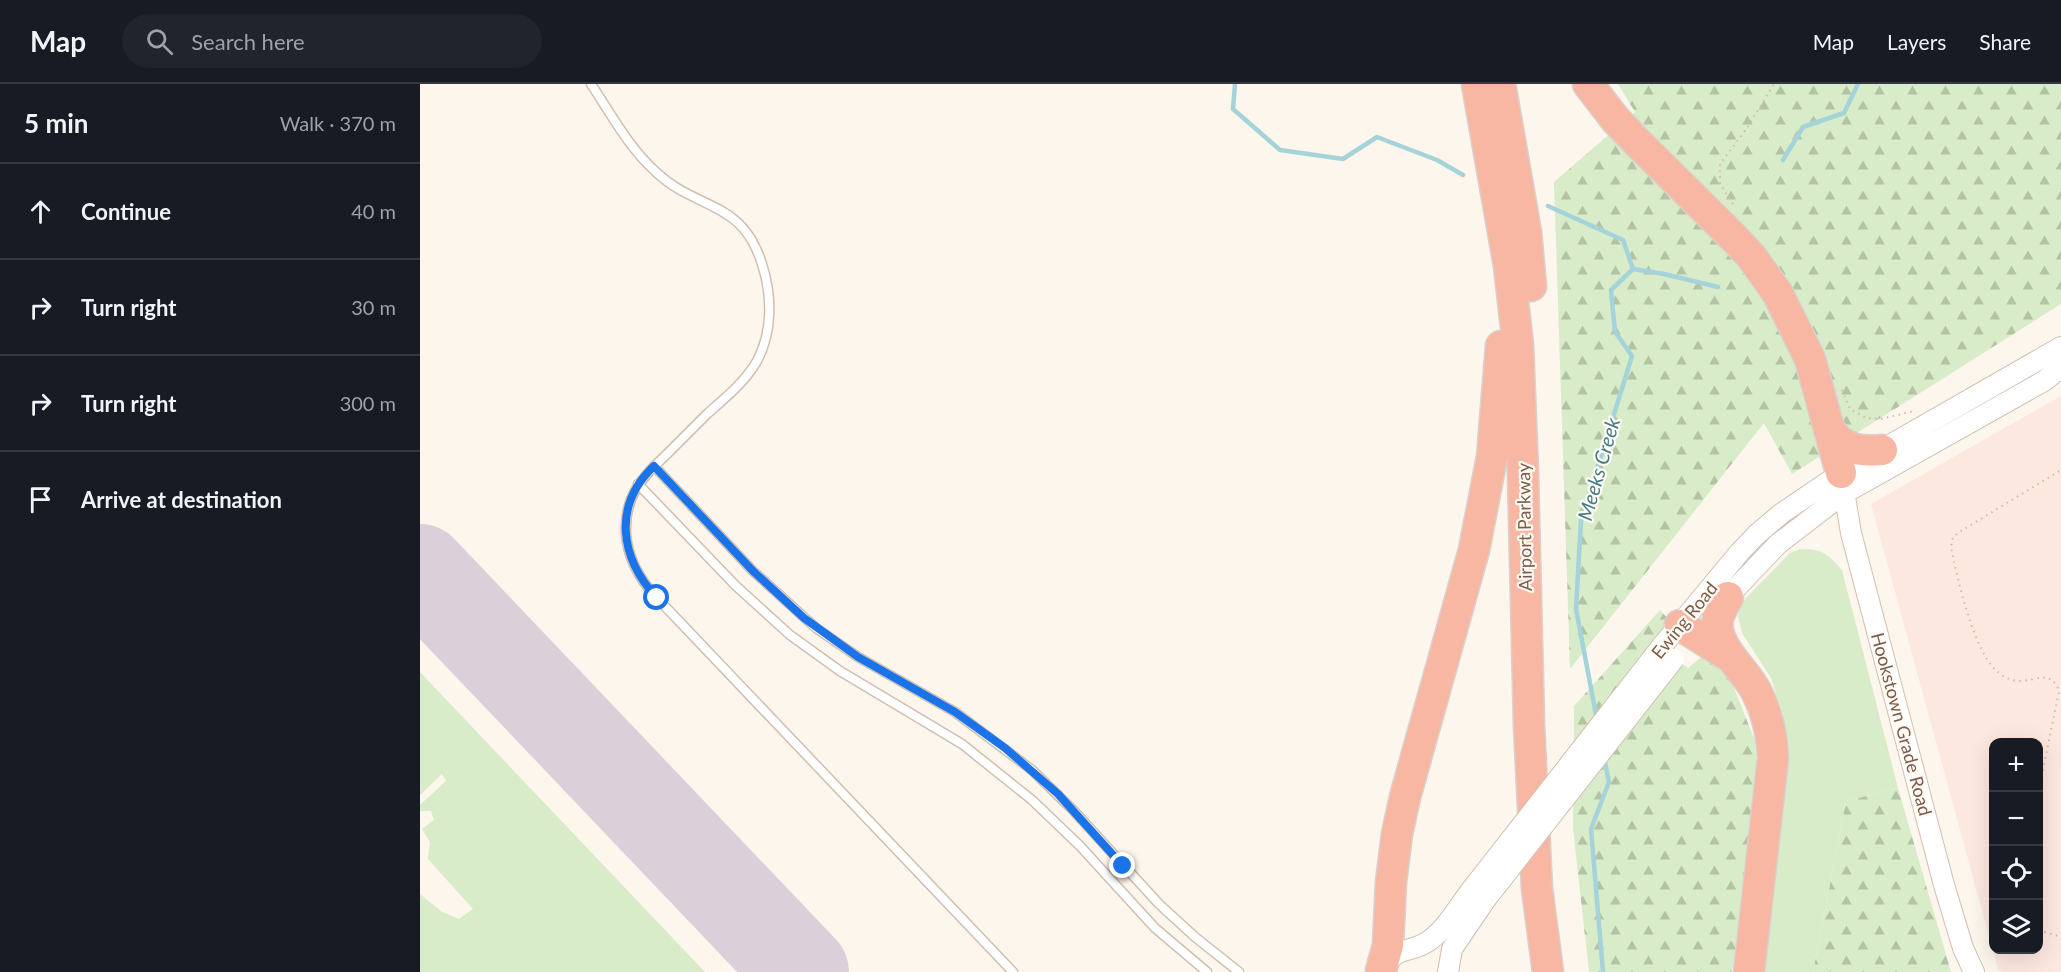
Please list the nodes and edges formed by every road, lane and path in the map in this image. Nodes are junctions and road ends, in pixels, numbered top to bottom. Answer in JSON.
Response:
{"nodes":[{"id":1,"x":591,"y":84,"type":"edge"},
{"id":2,"x":1477,"y":84,"type":"edge"},
{"id":3,"x":1500,"y":84,"type":"edge"},
{"id":4,"x":1588,"y":84,"type":"edge"},
{"id":5,"x":1774,"y":84,"type":"edge"},
{"id":6,"x":1494,"y":176,"type":"junction"},
{"id":7,"x":1739,"y":211,"type":"dead end"},
{"id":8,"x":2061,"y":347,"type":"edge"},
{"id":9,"x":2061,"y":368,"type":"edge"},
{"id":10,"x":1841,"y":386,"type":"dead end"},
{"id":11,"x":1937,"y":418,"type":"junction"},
{"id":12,"x":1831,"y":432,"type":"junction"},
{"id":13,"x":1882,"y":450,"type":"junction"},
{"id":14,"x":654,"y":466,"type":"junction"},
{"id":15,"x":2061,"y":470,"type":"edge"},
{"id":16,"x":638,"y":484,"type":"junction"},
{"id":17,"x":1842,"y":484,"type":"junction"},
{"id":18,"x":1728,"y":597,"type":"junction"},
{"id":19,"x":1678,"y":641,"type":"junction"},
{"id":20,"x":1729,"y":656,"type":"junction"},
{"id":21,"x":2038,"y":792,"type":"edge"},
{"id":22,"x":1479,"y":894,"type":"junction"},
{"id":23,"x":2043,"y":932,"type":"edge"},
{"id":24,"x":2061,"y":937,"type":"edge"},
{"id":25,"x":1013,"y":972,"type":"edge"},
{"id":26,"x":1207,"y":972,"type":"edge"},
{"id":27,"x":1239,"y":972,"type":"edge"},
{"id":28,"x":1381,"y":972,"type":"edge"},
{"id":29,"x":1448,"y":972,"type":"edge"},
{"id":30,"x":1548,"y":972,"type":"edge"},
{"id":31,"x":1566,"y":972,"type":"edge"},
{"id":32,"x":1749,"y":972,"type":"edge"},
{"id":33,"x":1974,"y":972,"type":"edge"}],
"edges":[{"from":1,"to":14,"type":"lane"},
{"from":2,"to":6,"type":"highway","name":"Airport Parkway"},
{"from":3,"to":31,"type":"highway","name":"Airport Parkway"},
{"from":4,"to":12,"type":"highway"},
{"from":5,"to":7,"type":"path"},
{"from":6,"to":28,"type":"highway"},
{"from":6,"to":30,"type":"highway","name":"Airport Parkway"},
{"from":8,"to":11,"type":"street","name":"Ewing Road"},
{"from":9,"to":17,"type":"street","name":"Ewing Road"},
{"from":10,"to":11,"type":"path"},
{"from":11,"to":13,"type":"street","name":"Ewing Road"},
{"from":12,"to":13,"type":"highway"},
{"from":12,"to":17,"type":"highway"},
{"from":13,"to":17,"type":"street","name":"Ewing Road"},
{"from":14,"to":16,"type":"lane"},
{"from":14,"to":27,"type":"lane"},
{"from":15,"to":21,"type":"path"},
{"from":16,"to":25,"type":"lane"},
{"from":16,"to":26,"type":"lane"},
{"from":17,"to":18,"type":"street","name":"Ewing Road"},
{"from":17,"to":19,"type":"street","name":"Ewing Road"},
{"from":17,"to":33,"type":"street","name":"Hookstown Grade Road"},
{"from":18,"to":19,"type":"street","name":"Ewing Road"},
{"from":18,"to":20,"type":"highway"},
{"from":19,"to":20,"type":"highway"},
{"from":19,"to":22,"type":"street","name":"Ewing Road","bridge":true},
{"from":20,"to":32,"type":"highway"},
{"from":22,"to":28,"type":"street","name":"Ewing Road"},
{"from":22,"to":29,"type":"street","name":"Ewing Road"},
{"from":23,"to":24,"type":"path"}]}
